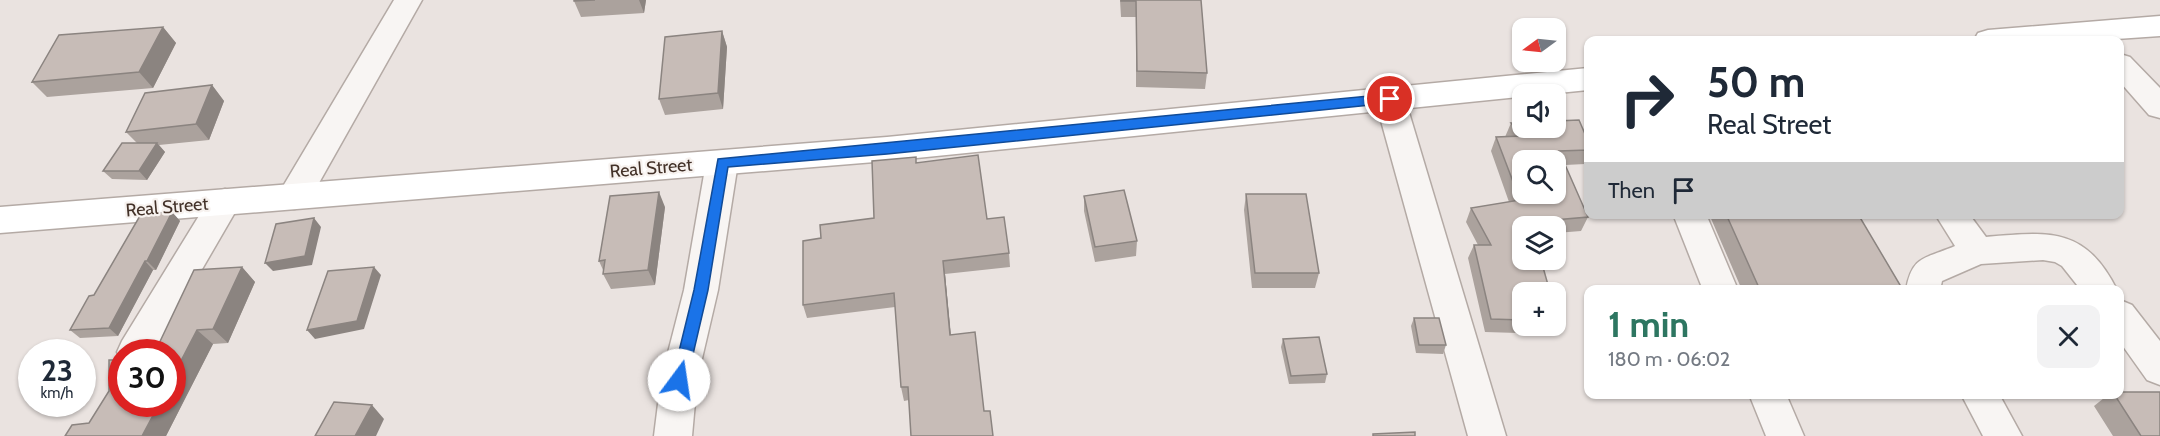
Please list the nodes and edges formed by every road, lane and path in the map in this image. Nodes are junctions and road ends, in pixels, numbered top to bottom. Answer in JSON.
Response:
{"nodes":[{"id":1,"x":408,"y":0,"type":"edge"},
{"id":2,"x":2160,"y":26,"type":"edge"},
{"id":3,"x":2101,"y":36,"type":"edge"},
{"id":4,"x":2124,"y":68,"type":"edge"},
{"id":5,"x":1584,"y":79,"type":"edge"},
{"id":6,"x":1390,"y":99,"type":"junction"},
{"id":7,"x":2160,"y":107,"type":"edge"},
{"id":8,"x":722,"y":163,"type":"junction"},
{"id":9,"x":294,"y":197,"type":"junction"},
{"id":10,"x":225,"y":202,"type":"junction"},
{"id":11,"x":1691,"y":219,"type":"edge"},
{"id":12,"x":1955,"y":219,"type":"edge"},
{"id":13,"x":0,"y":220,"type":"edge"},
{"id":14,"x":1977,"y":251,"type":"junction"},
{"id":15,"x":1719,"y":285,"type":"edge"},
{"id":16,"x":1924,"y":285,"type":"edge"},
{"id":17,"x":2096,"y":285,"type":"edge"},
{"id":18,"x":2124,"y":320,"type":"edge"},
{"id":19,"x":143,"y":339,"type":"edge"},
{"id":20,"x":2160,"y":369,"type":"edge"},
{"id":21,"x":1769,"y":399,"type":"edge"},
{"id":22,"x":1982,"y":399,"type":"edge"},
{"id":23,"x":674,"y":436,"type":"edge"},
{"id":24,"x":1487,"y":436,"type":"edge"},
{"id":25,"x":1785,"y":436,"type":"edge"},
{"id":26,"x":2003,"y":436,"type":"edge"}],
"edges":[{"from":1,"to":9,"type":"street"},
{"from":2,"to":3,"type":"main road"},
{"from":4,"to":7,"type":"street"},
{"from":5,"to":6,"type":"main road","name":"Real Street"},
{"from":6,"to":8,"type":"main road","name":"Real Street"},
{"from":6,"to":24,"type":"street"},
{"from":8,"to":9,"type":"main road","name":"Real Street"},
{"from":8,"to":23,"type":"street"},
{"from":9,"to":10,"type":"main road","name":"Real Street"},
{"from":10,"to":13,"type":"main road","name":"Real Street"},
{"from":10,"to":19,"type":"street"},
{"from":11,"to":15,"type":"street"},
{"from":12,"to":14,"type":"street"},
{"from":14,"to":16,"type":"street"},
{"from":14,"to":17,"type":"street"},
{"from":18,"to":20,"type":"street"},
{"from":21,"to":25,"type":"street"},
{"from":22,"to":26,"type":"street"}]}
